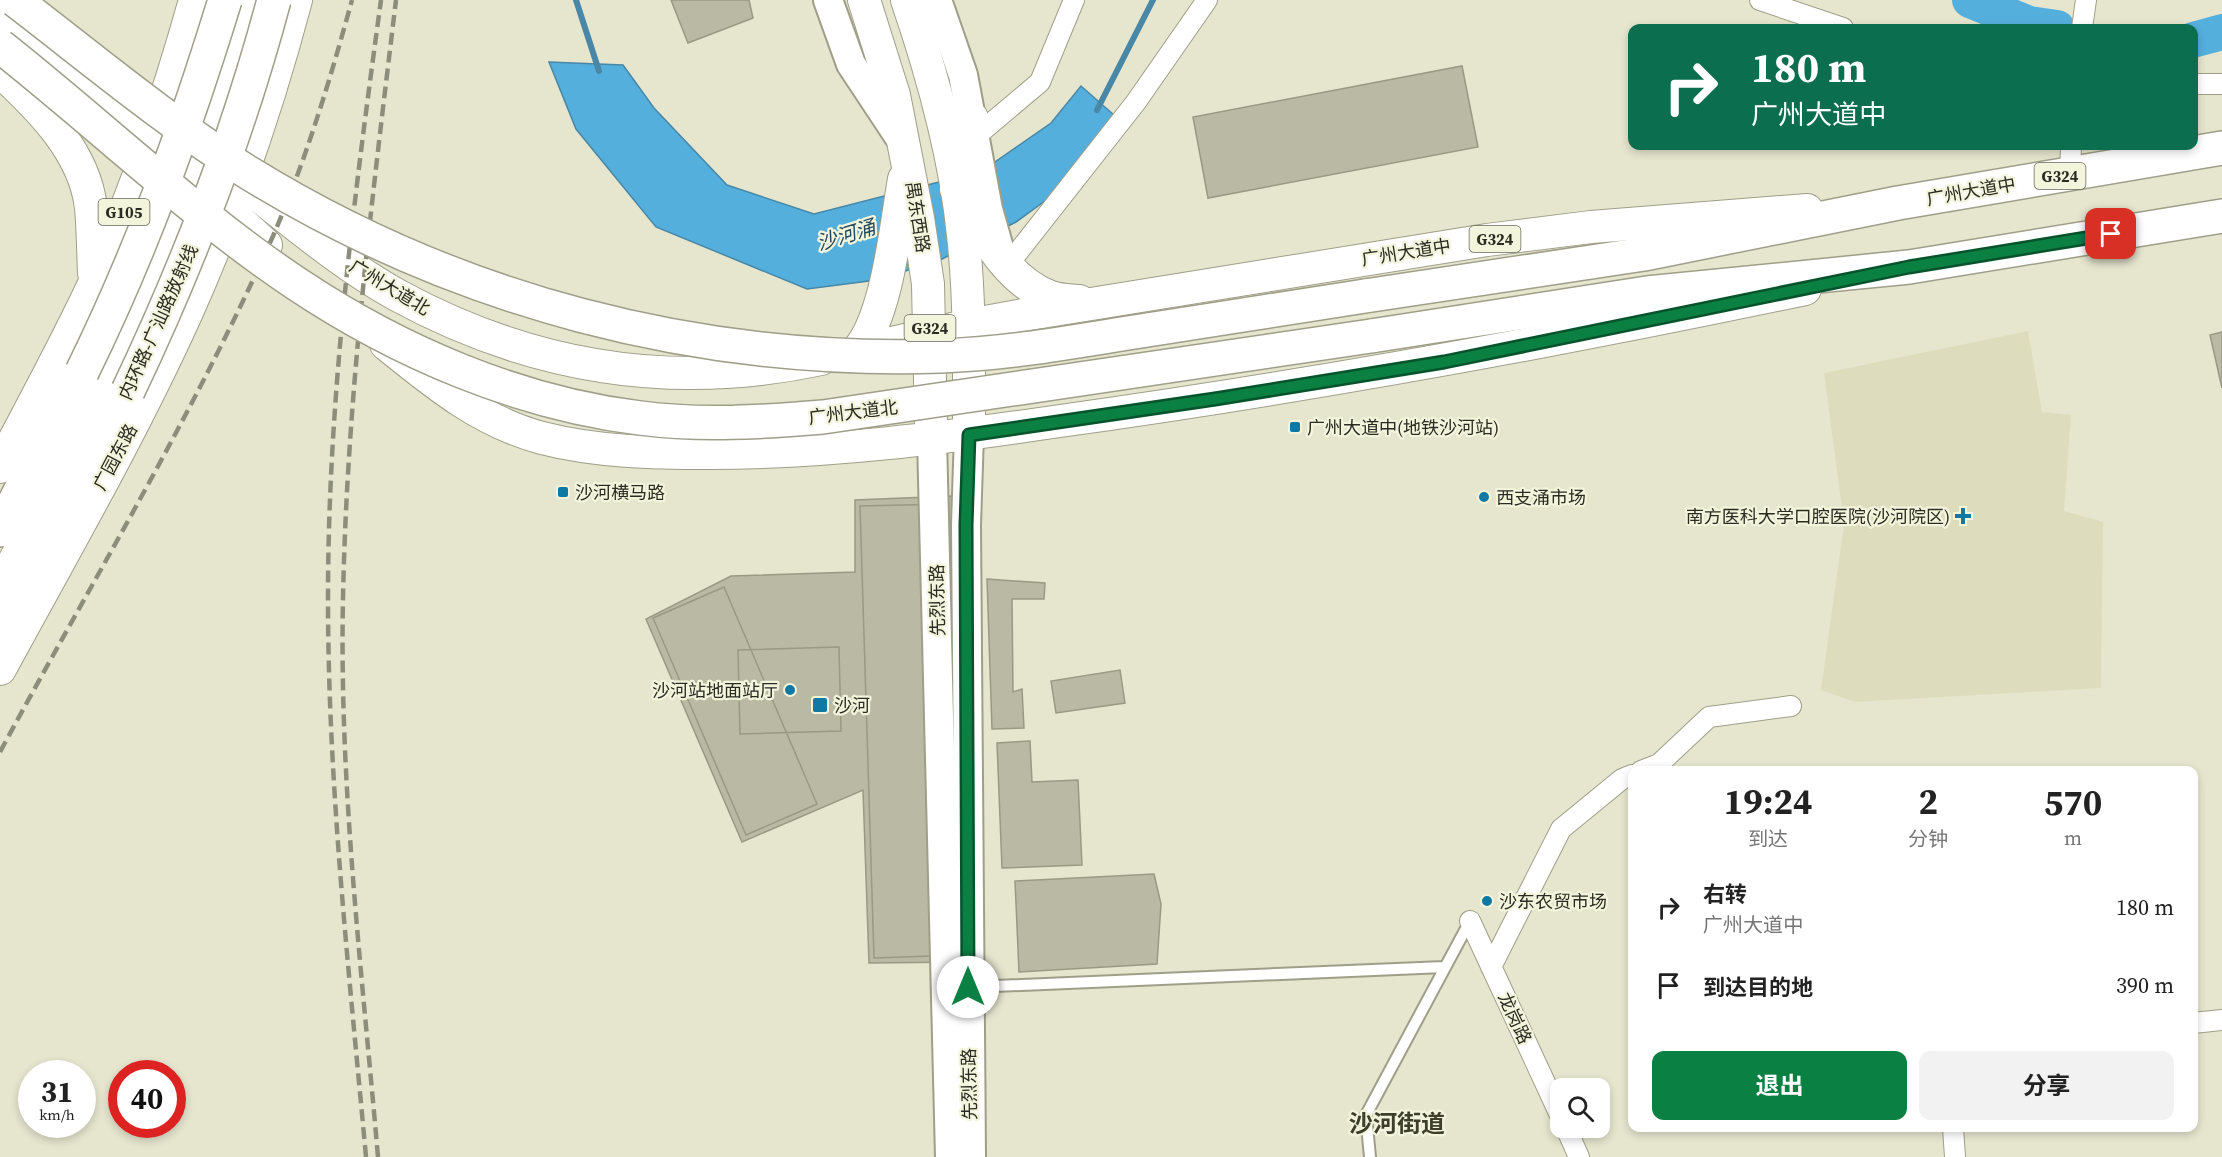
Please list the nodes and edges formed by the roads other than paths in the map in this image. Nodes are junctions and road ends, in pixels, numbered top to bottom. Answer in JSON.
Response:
{"nodes":[{"id":1,"x":15,"y":0,"type":"edge"},
{"id":2,"x":42,"y":0,"type":"edge"},
{"id":3,"x":195,"y":0,"type":"edge"},
{"id":4,"x":225,"y":0,"type":"edge"},
{"id":5,"x":245,"y":0,"type":"edge"},
{"id":6,"x":259,"y":0,"type":"edge"},
{"id":7,"x":274,"y":0,"type":"edge"},
{"id":8,"x":296,"y":0,"type":"edge"},
{"id":9,"x":828,"y":0,"type":"edge"},
{"id":10,"x":864,"y":0,"type":"edge"},
{"id":11,"x":907,"y":0,"type":"edge"},
{"id":12,"x":938,"y":0,"type":"edge"},
{"id":13,"x":1074,"y":0,"type":"edge"},
{"id":14,"x":1207,"y":0,"type":"edge"},
{"id":15,"x":1760,"y":0,"type":"edge"},
{"id":16,"x":0,"y":19,"type":"edge"},
{"id":17,"x":1831,"y":24,"type":"edge"},
{"id":18,"x":0,"y":46,"type":"edge"},
{"id":19,"x":0,"y":71,"type":"edge"},
{"id":20,"x":2198,"y":84,"type":"edge"},
{"id":21,"x":2222,"y":84,"type":"edge"},
{"id":22,"x":163,"y":120,"type":"junction"},
{"id":23,"x":974,"y":127,"type":"junction"},
{"id":24,"x":2222,"y":148,"type":"edge"},
{"id":25,"x":209,"y":150,"type":"junction"},
{"id":26,"x":2197,"y":150,"type":"edge"},
{"id":27,"x":2198,"y":150,"type":"edge"},
{"id":28,"x":906,"y":151,"type":"junction"},
{"id":29,"x":2070,"y":160,"type":"edge"},
{"id":30,"x":186,"y":172,"type":"junction"},
{"id":31,"x":967,"y":194,"type":"junction"},
{"id":32,"x":229,"y":200,"type":"junction"},
{"id":33,"x":1898,"y":203,"type":"junction"},
{"id":34,"x":908,"y":211,"type":"junction"},
{"id":35,"x":2222,"y":216,"type":"edge"},
{"id":36,"x":1007,"y":266,"type":"junction"},
{"id":37,"x":1909,"y":267,"type":"junction"},
{"id":38,"x":94,"y":283,"type":"junction"},
{"id":39,"x":1365,"y":296,"type":"joint"},
{"id":40,"x":1095,"y":303,"type":"junction"},
{"id":41,"x":969,"y":324,"type":"junction"},
{"id":42,"x":930,"y":334,"type":"junction"},
{"id":43,"x":856,"y":352,"type":"junction"},
{"id":44,"x":969,"y":435,"type":"junction"},
{"id":45,"x":932,"y":439,"type":"junction"},
{"id":46,"x":0,"y":466,"type":"edge"},
{"id":47,"x":0,"y":530,"type":"edge"},
{"id":48,"x":0,"y":562,"type":"edge"},
{"id":49,"x":0,"y":588,"type":"edge"},
{"id":50,"x":0,"y":627,"type":"edge"},
{"id":51,"x":0,"y":669,"type":"edge"},
{"id":52,"x":1791,"y":706,"type":"dead end"},
{"id":53,"x":1654,"y":766,"type":"edge"},
{"id":54,"x":1628,"y":777,"type":"edge"},
{"id":55,"x":1470,"y":921,"type":"joint"},
{"id":56,"x":1444,"y":967,"type":"junction"},
{"id":57,"x":1491,"y":967,"type":"junction"},
{"id":58,"x":957,"y":987,"type":"junction"},
{"id":59,"x":2222,"y":1020,"type":"edge"},
{"id":60,"x":2198,"y":1022,"type":"edge"},
{"id":61,"x":1550,"y":1094,"type":"edge"},
{"id":62,"x":1953,"y":1132,"type":"edge"},
{"id":63,"x":1570,"y":1138,"type":"edge"},
{"id":64,"x":950,"y":1157,"type":"edge"},
{"id":65,"x":971,"y":1157,"type":"edge"},
{"id":66,"x":1370,"y":1157,"type":"edge"},
{"id":67,"x":1579,"y":1157,"type":"edge"},
{"id":68,"x":1955,"y":1157,"type":"edge"}],
"edges":[{"from":1,"to":39,"type":"highway","name":"广州大道北","bridge":true},
{"from":2,"to":22,"type":"main road","name":"广州大道北"},
{"from":3,"to":22,"type":"main road"},
{"from":4,"to":47,"type":"highway","bridge":true},
{"from":5,"to":25,"type":"main road"},
{"from":6,"to":25,"type":"main road"},
{"from":7,"to":50,"type":"highway","name":"内环路-广汕路放射线","bridge":true},
{"from":8,"to":32,"type":"main road","name":"广园东路"},
{"from":9,"to":28,"type":"street"},
{"from":10,"to":28,"type":"main road","name":"禺东西路","number":"G324"},
{"from":11,"to":31,"type":"main road","number":"G324"},
{"from":12,"to":23,"type":"street"},
{"from":13,"to":23,"type":"street"},
{"from":14,"to":36,"type":"street"},
{"from":15,"to":17,"type":"street"},
{"from":16,"to":22,"type":"main road","name":"广州大道北"},
{"from":18,"to":37,"type":"highway","name":"广州大道北","bridge":true},
{"from":19,"to":38,"type":"main road"},
{"from":20,"to":21,"type":"street"},
{"from":22,"to":25,"type":"main road","name":"广州大道北"},
{"from":22,"to":30,"type":"main road"},
{"from":22,"to":38,"type":"main road","number":"G105"},
{"from":23,"to":31,"type":"main road"},
{"from":24,"to":27,"type":"highway","name":"广州大道中","number":"G324"},
{"from":25,"to":32,"type":"main road","name":"广州大道北"},
{"from":26,"to":29,"type":"highway","name":"广州大道中","number":"G324"},
{"from":28,"to":34,"type":"main road","name":"禺东西路","number":"G324"},
{"from":29,"to":33,"type":"highway","name":"广州大道中","number":"G324"},
{"from":30,"to":32,"type":"main road","name":"广州大道北"},
{"from":30,"to":48,"type":"main road"},
{"from":30,"to":49,"type":"main road"},
{"from":31,"to":34,"type":"main road"},
{"from":31,"to":36,"type":"main road","number":"G324"},
{"from":31,"to":41,"type":"main road"},
{"from":32,"to":43,"type":"main road","name":"广州大道北"},
{"from":32,"to":45,"type":"main road","name":"广州大道北"},
{"from":32,"to":51,"type":"main road","name":"广园东路"},
{"from":33,"to":39,"type":"highway","name":"广州大道中"},
{"from":33,"to":40,"type":"main road","name":"广州大道中","number":"G324"},
{"from":34,"to":42,"type":"main road","name":"禺东西路","number":"G324"},
{"from":34,"to":43,"type":"main road"},
{"from":35,"to":37,"type":"highway"},
{"from":36,"to":40,"type":"main road","number":"G324"},
{"from":37,"to":44,"type":"main road"},
{"from":38,"to":46,"type":"main road"},
{"from":40,"to":41,"type":"main road","name":"广州大道北"},
{"from":41,"to":42,"type":"main road","name":"广州大道北"},
{"from":41,"to":44,"type":"main road"},
{"from":42,"to":43,"type":"main road","name":"广州大道北"},
{"from":42,"to":45,"type":"main road","name":"禺东西路","number":"G324"},
{"from":44,"to":45,"type":"main road"},
{"from":44,"to":58,"type":"street","name":"先烈东路"},
{"from":45,"to":58,"type":"street","name":"先烈东路"},
{"from":52,"to":53,"type":"street"},
{"from":54,"to":57,"type":"street"},
{"from":55,"to":56,"type":"lane"},
{"from":55,"to":57,"type":"street","name":"龙岗路"},
{"from":56,"to":58,"type":"lane"},
{"from":56,"to":66,"type":"lane"},
{"from":57,"to":61,"type":"street","name":"龙岗路"},
{"from":58,"to":64,"type":"street","name":"先烈东路"},
{"from":58,"to":65,"type":"street","name":"先烈东路"},
{"from":59,"to":60,"type":"street"},
{"from":62,"to":68,"type":"street"},
{"from":63,"to":67,"type":"street"}]}
